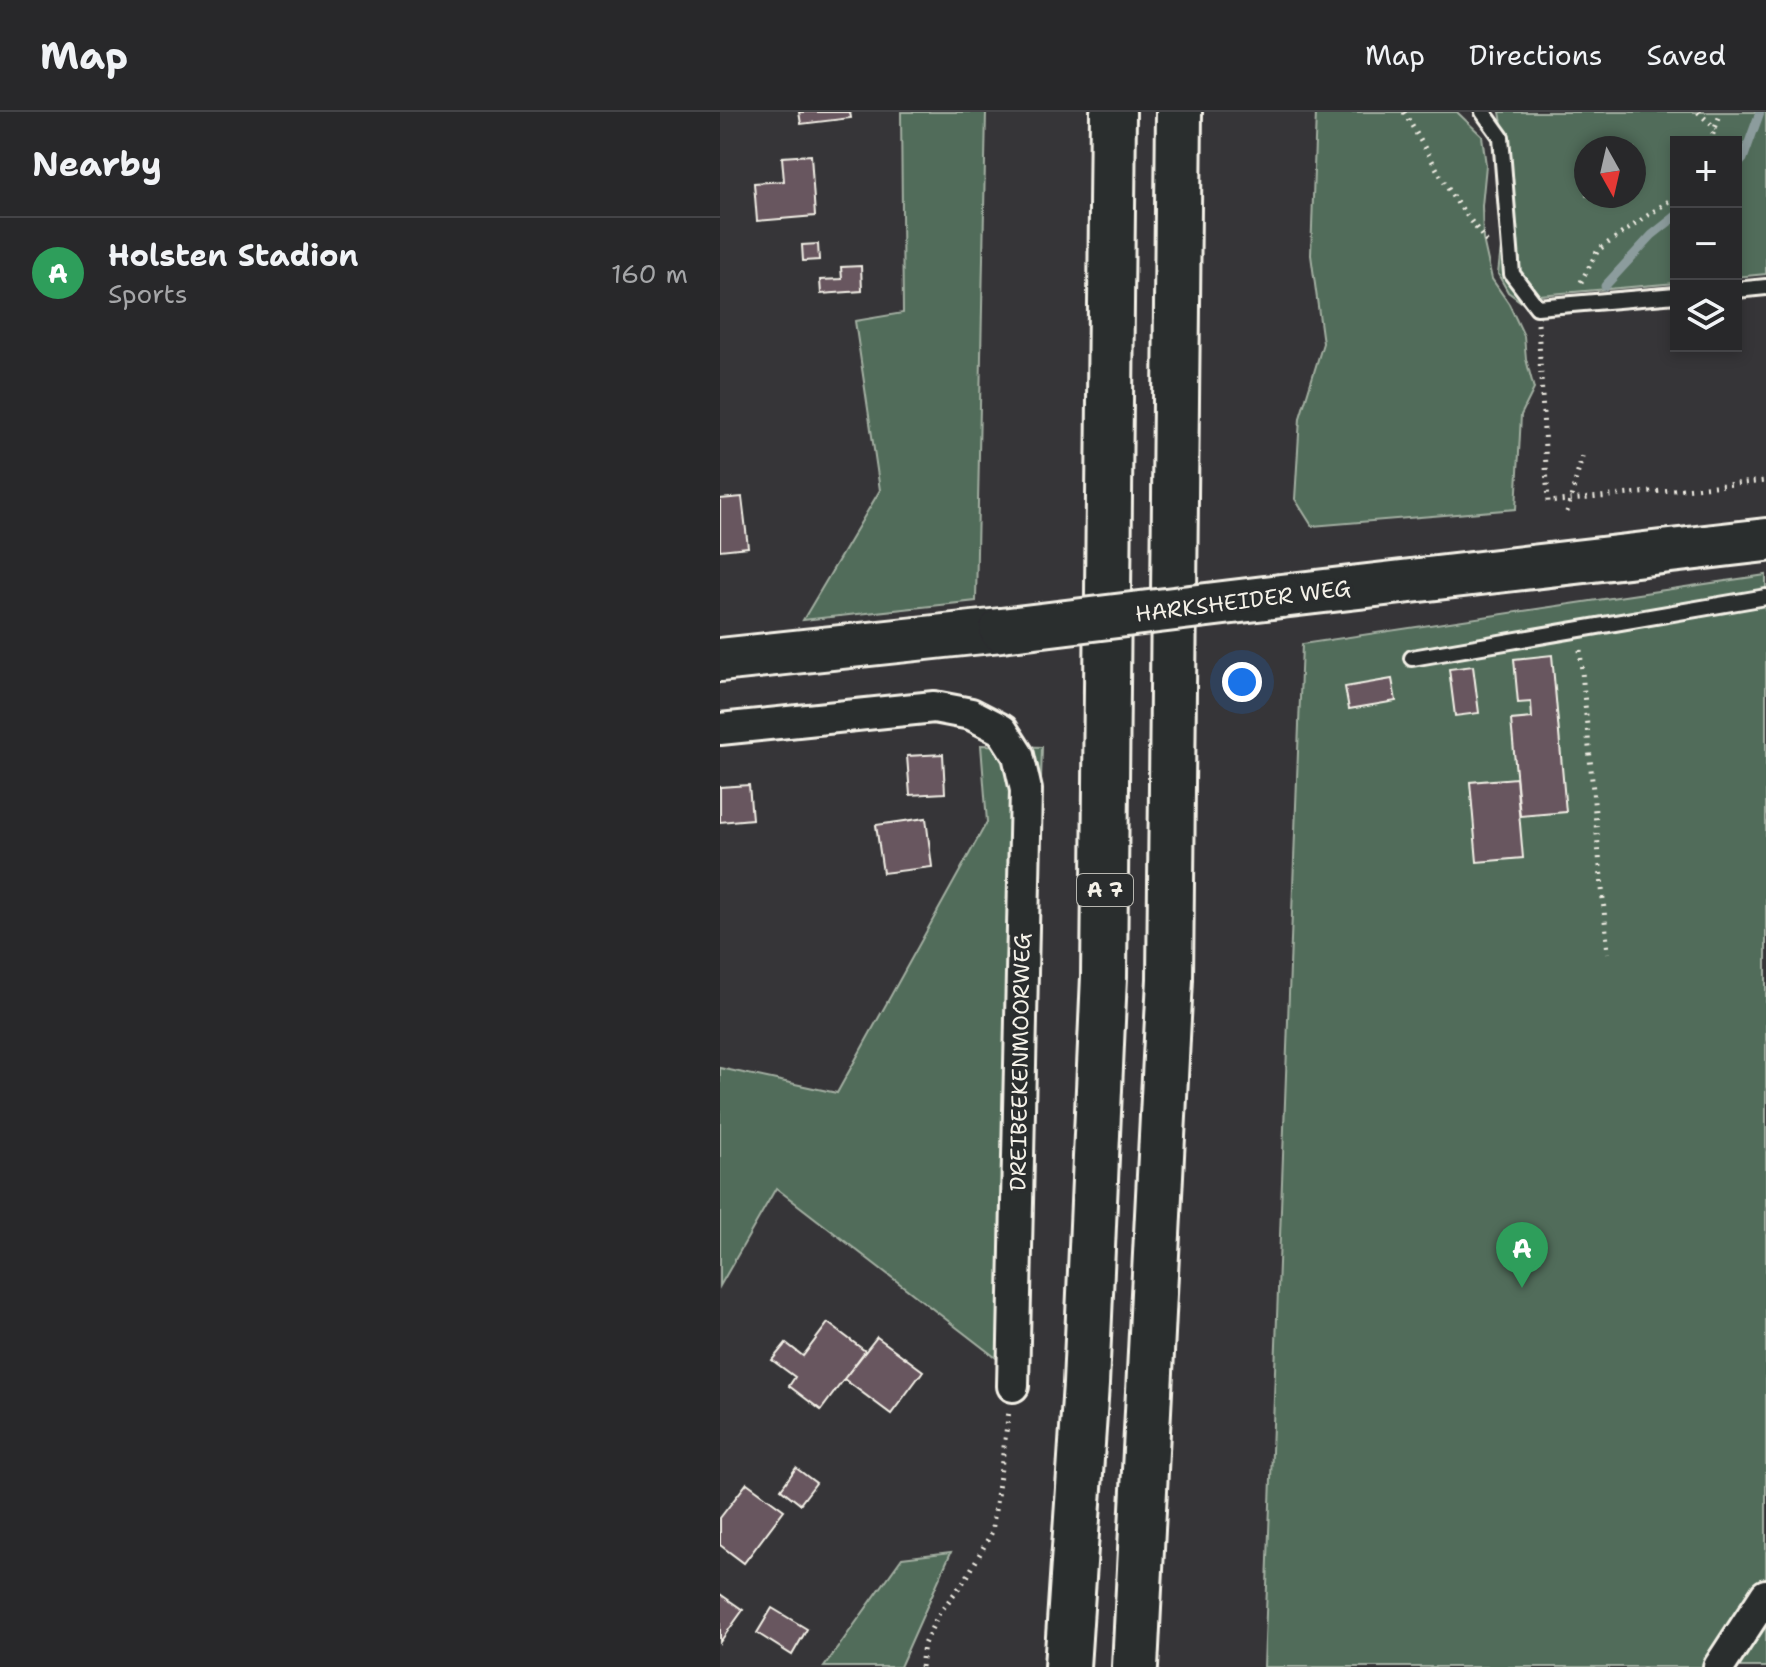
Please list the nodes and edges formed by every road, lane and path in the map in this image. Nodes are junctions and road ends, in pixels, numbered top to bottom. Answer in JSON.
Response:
{"nodes":[{"id":1,"x":1113,"y":112,"type":"edge"},
{"id":2,"x":1179,"y":112,"type":"edge"},
{"id":3,"x":1404,"y":112,"type":"edge"},
{"id":4,"x":1483,"y":112,"type":"edge"},
{"id":5,"x":1698,"y":112,"type":"edge"},
{"id":6,"x":1721,"y":112,"type":"edge"},
{"id":7,"x":1716,"y":129,"type":"junction"},
{"id":8,"x":1713,"y":136,"type":"edge"},
{"id":9,"x":1670,"y":200,"type":"edge"},
{"id":10,"x":1512,"y":274,"type":"junction"},
{"id":11,"x":1766,"y":287,"type":"edge"},
{"id":12,"x":1742,"y":289,"type":"edge"},
{"id":13,"x":1670,"y":296,"type":"edge"},
{"id":14,"x":1569,"y":304,"type":"junction"},
{"id":15,"x":1537,"y":307,"type":"junction"},
{"id":16,"x":1583,"y":454,"type":"dead end"},
{"id":17,"x":1766,"y":481,"type":"edge"},
{"id":18,"x":1570,"y":499,"type":"junction"},
{"id":19,"x":1567,"y":512,"type":"dead end"},
{"id":20,"x":1766,"y":540,"type":"edge"},
{"id":21,"x":1766,"y":597,"type":"edge"},
{"id":22,"x":1578,"y":629,"type":"junction"},
{"id":23,"x":1412,"y":658,"type":"dead end"},
{"id":24,"x":720,"y":660,"type":"edge"},
{"id":25,"x":720,"y":729,"type":"edge"},
{"id":26,"x":1608,"y":953,"type":"dead end"},
{"id":27,"x":1013,"y":1386,"type":"joint"},
{"id":28,"x":1766,"y":1595,"type":"edge"},
{"id":29,"x":921,"y":1667,"type":"edge"},
{"id":30,"x":1067,"y":1667,"type":"edge"},
{"id":31,"x":1135,"y":1667,"type":"edge"},
{"id":32,"x":1719,"y":1667,"type":"edge"}],
"edges":[{"from":1,"to":30,"type":"highway","number":"A 7"},
{"from":2,"to":31,"type":"highway"},
{"from":3,"to":10,"type":"path"},
{"from":4,"to":10,"type":"lane"},
{"from":5,"to":7,"type":"path"},
{"from":6,"to":7,"type":"path"},
{"from":7,"to":8,"type":"path"},
{"from":9,"to":14,"type":"path"},
{"from":10,"to":15,"type":"lane"},
{"from":11,"to":12,"type":"lane"},
{"from":13,"to":14,"type":"lane"},
{"from":14,"to":15,"type":"lane"},
{"from":15,"to":18,"type":"path"},
{"from":16,"to":18,"type":"path"},
{"from":17,"to":18,"type":"path"},
{"from":18,"to":19,"type":"path"},
{"from":20,"to":24,"type":"main road","name":"HARKSHEIDER WEG","bridge":true},
{"from":21,"to":22,"type":"lane"},
{"from":22,"to":23,"type":"lane"},
{"from":22,"to":26,"type":"path"},
{"from":25,"to":27,"type":"street","name":"DREIBEEKENMOORWEG"},
{"from":27,"to":29,"type":"path"},
{"from":28,"to":32,"type":"street"}]}
